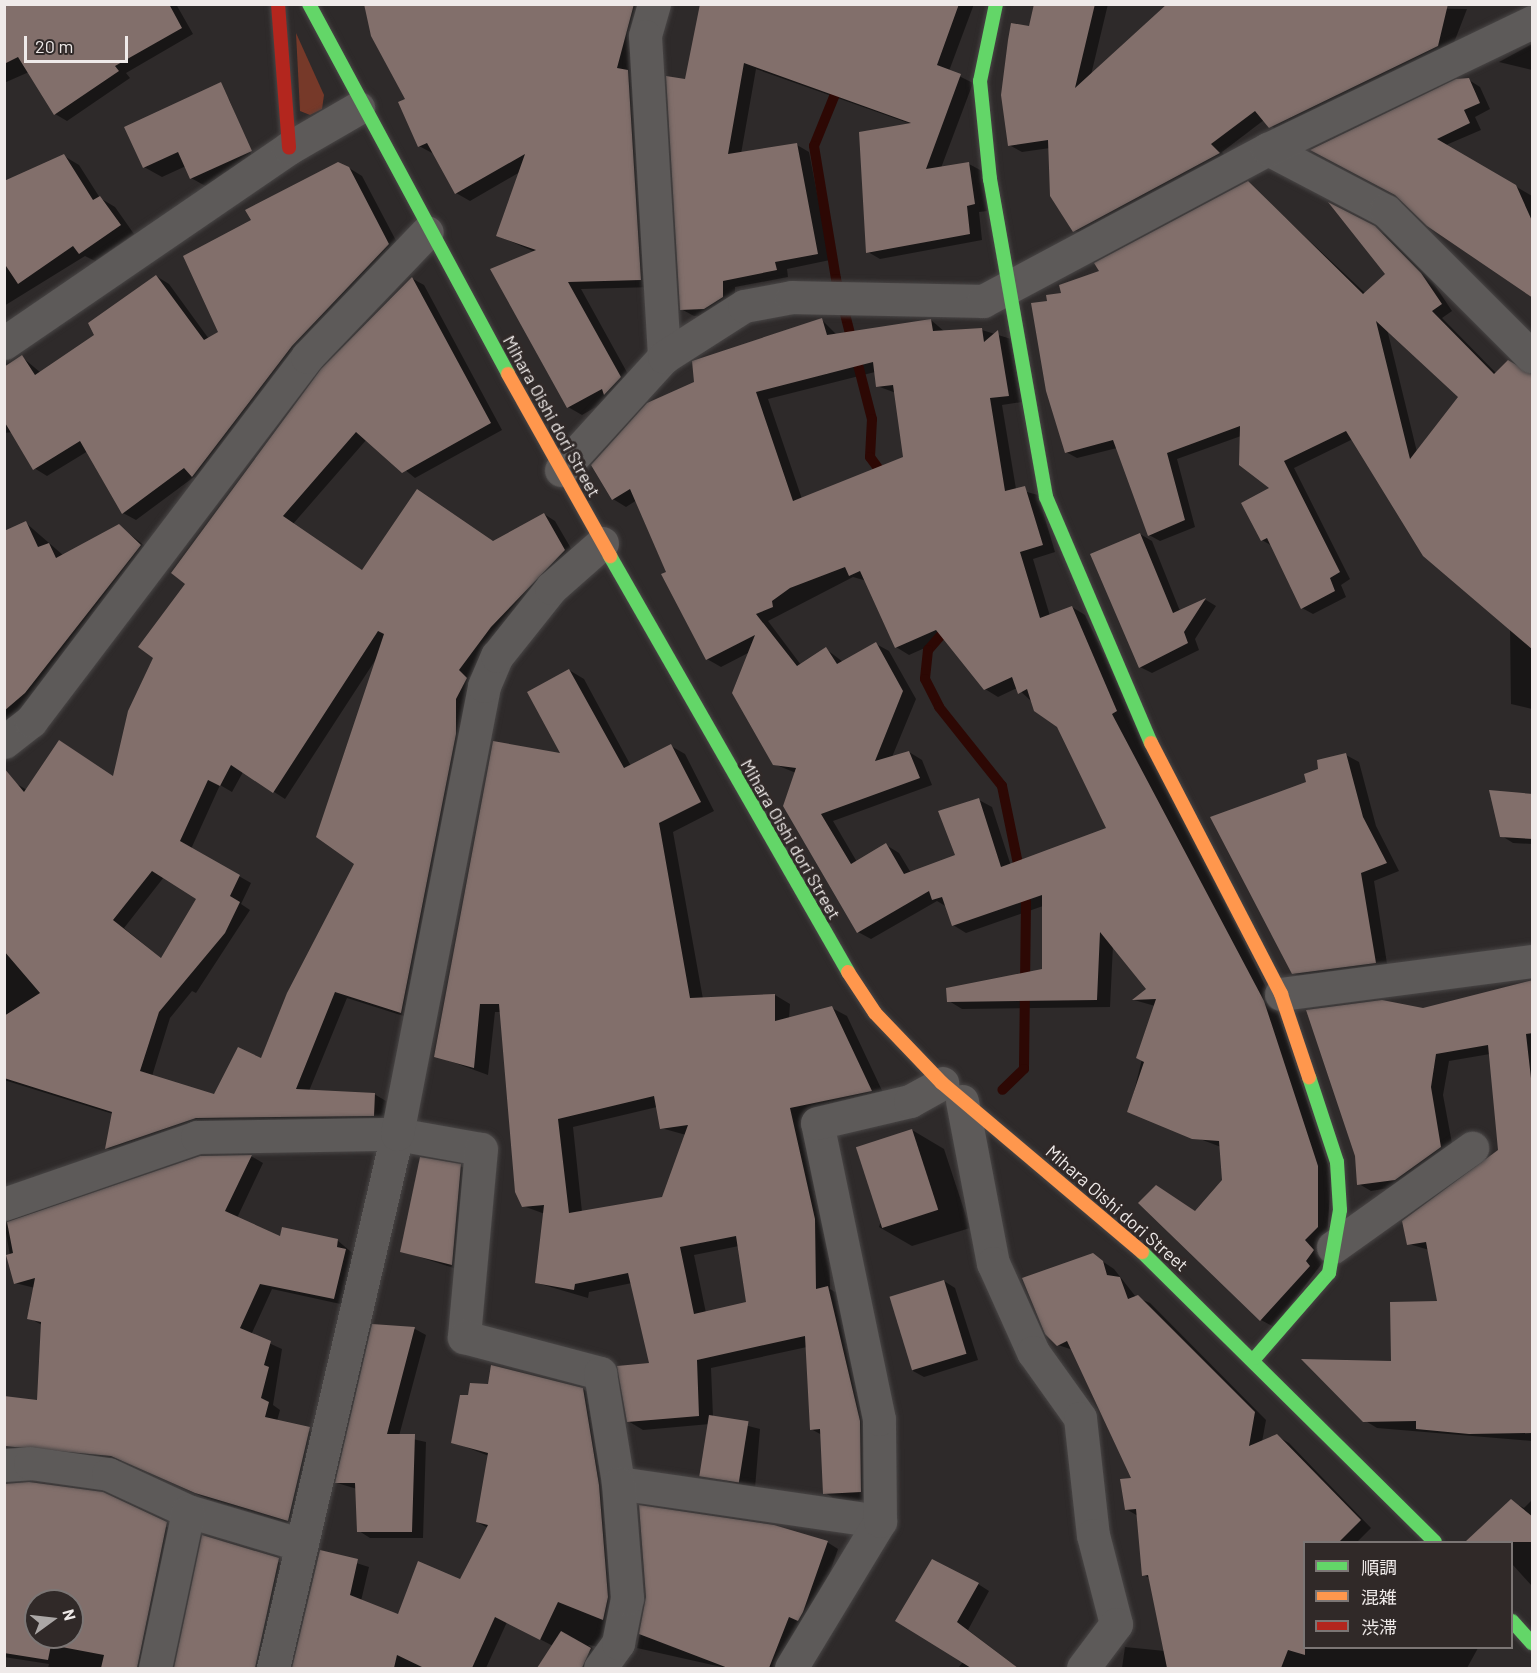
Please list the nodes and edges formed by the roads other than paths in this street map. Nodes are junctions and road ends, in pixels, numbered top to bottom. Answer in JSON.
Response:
{"nodes":[{"id":1,"x":278,"y":4,"type":"edge"},
{"id":2,"x":309,"y":4,"type":"edge"},
{"id":3,"x":654,"y":4,"type":"edge"},
{"id":4,"x":996,"y":4,"type":"edge"},
{"id":5,"x":1533,"y":22,"type":"edge"},
{"id":6,"x":358,"y":108,"type":"junction"},
{"id":7,"x":290,"y":148,"type":"junction"},
{"id":8,"x":1268,"y":149,"type":"junction"},
{"id":9,"x":427,"y":232,"type":"junction"},
{"id":10,"x":1006,"y":291,"type":"junction"},
{"id":11,"x":4,"y":343,"type":"edge"},
{"id":12,"x":664,"y":357,"type":"junction"},
{"id":13,"x":1533,"y":357,"type":"edge"},
{"id":14,"x":561,"y":470,"type":"junction"},
{"id":15,"x":602,"y":543,"type":"junction"},
{"id":16,"x":4,"y":742,"type":"edge"},
{"id":17,"x":1533,"y":960,"type":"edge"},
{"id":18,"x":1281,"y":994,"type":"junction"},
{"id":19,"x":952,"y":1092,"type":"junction"},
{"id":20,"x":397,"y":1134,"type":"junction"},
{"id":21,"x":1472,"y":1148,"type":"dead end"},
{"id":22,"x":4,"y":1204,"type":"edge"},
{"id":23,"x":1333,"y":1247,"type":"junction"},
{"id":24,"x":1255,"y":1358,"type":"junction"},
{"id":25,"x":4,"y":1465,"type":"edge"},
{"id":26,"x":618,"y":1483,"type":"junction"},
{"id":27,"x":188,"y":1511,"type":"junction"},
{"id":28,"x":879,"y":1521,"type":"junction"},
{"id":29,"x":1433,"y":1541,"type":"edge"},
{"id":30,"x":299,"y":1544,"type":"junction"},
{"id":31,"x":1513,"y":1622,"type":"edge"},
{"id":32,"x":1533,"y":1643,"type":"edge"},
{"id":33,"x":154,"y":1668,"type":"edge"},
{"id":34,"x":273,"y":1668,"type":"edge"},
{"id":35,"x":600,"y":1668,"type":"edge"},
{"id":36,"x":790,"y":1668,"type":"edge"},
{"id":37,"x":1083,"y":1668,"type":"edge"}],
"edges":[{"from":1,"to":7,"type":"street"},
{"from":2,"to":6,"type":"street","name":"Mihara Oishi dori Street"},
{"from":3,"to":12,"type":"street"},
{"from":4,"to":10,"type":"street"},
{"from":5,"to":8,"type":"street"},
{"from":6,"to":7,"type":"street"},
{"from":6,"to":9,"type":"street","name":"Mihara Oishi dori Street"},
{"from":7,"to":11,"type":"street"},
{"from":8,"to":10,"type":"street"},
{"from":8,"to":13,"type":"street"},
{"from":9,"to":14,"type":"street","name":"Mihara Oishi dori Street"},
{"from":9,"to":16,"type":"street"},
{"from":10,"to":12,"type":"street"},
{"from":10,"to":18,"type":"street"},
{"from":12,"to":14,"type":"street"},
{"from":14,"to":15,"type":"street","name":"Mihara Oishi dori Street"},
{"from":15,"to":19,"type":"street","name":"Mihara Oishi dori Street"},
{"from":15,"to":20,"type":"street"},
{"from":17,"to":18,"type":"street"},
{"from":18,"to":23,"type":"street"},
{"from":19,"to":24,"type":"street","name":"Mihara Oishi dori Street"},
{"from":19,"to":28,"type":"street"},
{"from":19,"to":37,"type":"street"},
{"from":20,"to":22,"type":"street"},
{"from":20,"to":26,"type":"street"},
{"from":20,"to":30,"type":"street"},
{"from":21,"to":23,"type":"street"},
{"from":23,"to":24,"type":"street"},
{"from":24,"to":29,"type":"street","name":"Mihara Oishi dori Street"},
{"from":25,"to":27,"type":"street"},
{"from":26,"to":28,"type":"street"},
{"from":26,"to":35,"type":"street"},
{"from":27,"to":30,"type":"street"},
{"from":27,"to":33,"type":"street"},
{"from":28,"to":36,"type":"street"},
{"from":30,"to":34,"type":"street"},
{"from":31,"to":32,"type":"street"}]}
